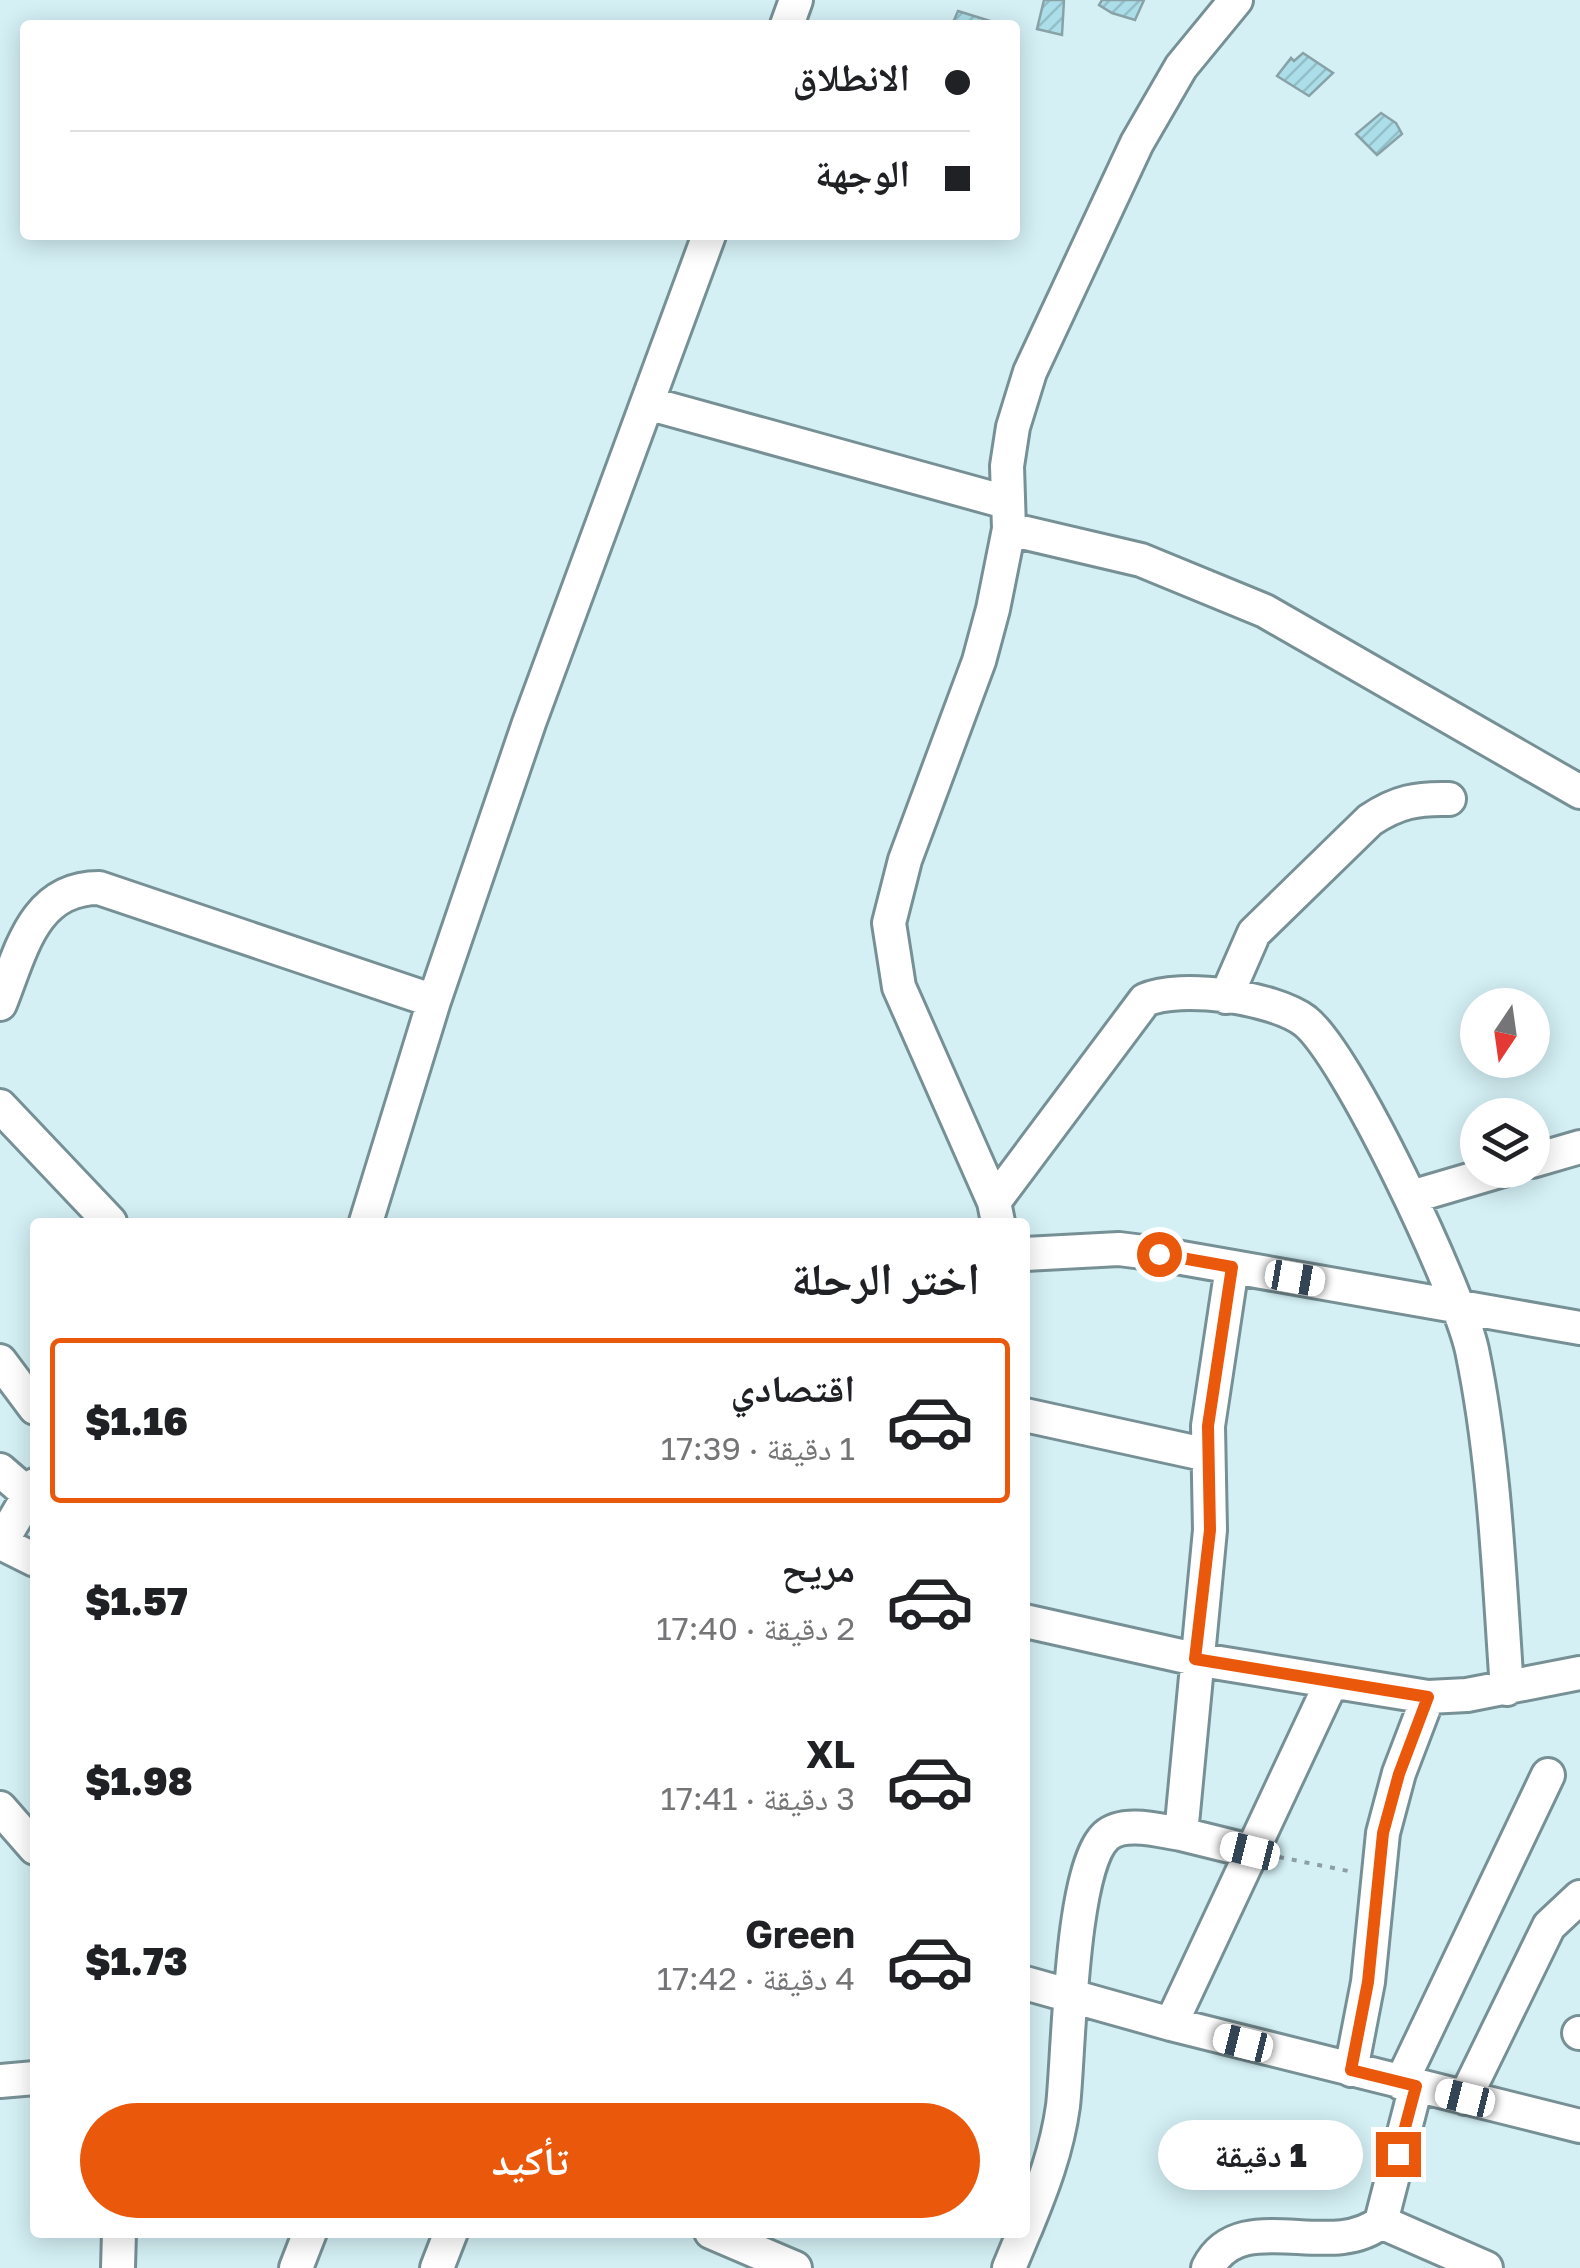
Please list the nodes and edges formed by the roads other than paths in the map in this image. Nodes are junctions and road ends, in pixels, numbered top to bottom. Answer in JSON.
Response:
{"nodes":[{"id":1,"x":1236,"y":0,"type":"edge"},
{"id":2,"x":707,"y":240,"type":"edge"},
{"id":3,"x":647,"y":402,"type":"junction"},
{"id":4,"x":1008,"y":515,"type":"junction"},
{"id":5,"x":1580,"y":792,"type":"edge"},
{"id":6,"x":1449,"y":799,"type":"dead end"},
{"id":7,"x":1226,"y":997,"type":"junction"},
{"id":8,"x":434,"y":1001,"type":"junction"},
{"id":9,"x":0,"y":1004,"type":"edge"},
{"id":10,"x":0,"y":1106,"type":"edge"},
{"id":11,"x":1580,"y":1147,"type":"edge"},
{"id":12,"x":1550,"y":1156,"type":"edge"},
{"id":13,"x":1460,"y":1183,"type":"edge"},
{"id":14,"x":1410,"y":1198,"type":"junction"},
{"id":15,"x":996,"y":1212,"type":"edge"},
{"id":16,"x":106,"y":1218,"type":"edge"},
{"id":17,"x":367,"y":1218,"type":"edge"},
{"id":18,"x":1030,"y":1254,"type":"edge"},
{"id":19,"x":1232,"y":1267,"type":"junction"},
{"id":20,"x":1460,"y":1308,"type":"junction"},
{"id":21,"x":1580,"y":1328,"type":"edge"},
{"id":22,"x":0,"y":1361,"type":"edge"},
{"id":23,"x":30,"y":1401,"type":"edge"},
{"id":24,"x":1030,"y":1416,"type":"edge"},
{"id":25,"x":1208,"y":1455,"type":"junction"},
{"id":26,"x":0,"y":1470,"type":"edge"},
{"id":27,"x":30,"y":1489,"type":"edge"},
{"id":28,"x":30,"y":1493,"type":"edge"},
{"id":29,"x":0,"y":1544,"type":"edge"},
{"id":30,"x":30,"y":1558,"type":"edge"},
{"id":31,"x":1030,"y":1622,"type":"edge"},
{"id":32,"x":1195,"y":1659,"type":"junction"},
{"id":33,"x":1580,"y":1673,"type":"edge"},
{"id":34,"x":1331,"y":1683,"type":"junction"},
{"id":35,"x":1507,"y":1689,"type":"junction"},
{"id":36,"x":1428,"y":1697,"type":"junction"},
{"id":37,"x":1548,"y":1775,"type":"dead end"},
{"id":38,"x":0,"y":1808,"type":"edge"},
{"id":39,"x":1181,"y":1834,"type":"junction"},
{"id":40,"x":30,"y":1842,"type":"edge"},
{"id":41,"x":1250,"y":1851,"type":"junction"},
{"id":42,"x":1580,"y":1897,"type":"edge"},
{"id":43,"x":1030,"y":1984,"type":"edge"},
{"id":44,"x":1068,"y":1996,"type":"junction"},
{"id":45,"x":1170,"y":2024,"type":"junction"},
{"id":46,"x":1351,"y":2070,"type":"junction"},
{"id":47,"x":30,"y":2078,"type":"edge"},
{"id":48,"x":0,"y":2081,"type":"edge"},
{"id":49,"x":1408,"y":2084,"type":"junction"},
{"id":50,"x":1465,"y":2098,"type":"junction"},
{"id":51,"x":1580,"y":2126,"type":"edge"},
{"id":52,"x":1030,"y":2217,"type":"edge"},
{"id":53,"x":1381,"y":2222,"type":"junction"},
{"id":54,"x":119,"y":2238,"type":"edge"},
{"id":55,"x":308,"y":2238,"type":"edge"},
{"id":56,"x":449,"y":2238,"type":"edge"},
{"id":57,"x":732,"y":2238,"type":"edge"},
{"id":58,"x":1021,"y":2238,"type":"edge"},
{"id":59,"x":118,"y":2268,"type":"edge"},
{"id":60,"x":296,"y":2268,"type":"edge"},
{"id":61,"x":437,"y":2268,"type":"edge"},
{"id":62,"x":795,"y":2268,"type":"edge"},
{"id":63,"x":1009,"y":2268,"type":"edge"},
{"id":64,"x":1208,"y":2268,"type":"edge"},
{"id":65,"x":1486,"y":2268,"type":"edge"}],
"edges":[{"from":1,"to":4,"type":"street"},
{"from":2,"to":3,"type":"street"},
{"from":3,"to":4,"type":"street"},
{"from":3,"to":8,"type":"street"},
{"from":4,"to":5,"type":"street"},
{"from":4,"to":15,"type":"street"},
{"from":6,"to":7,"type":"street"},
{"from":7,"to":14,"type":"street"},
{"from":7,"to":15,"type":"street"},
{"from":8,"to":9,"type":"street"},
{"from":8,"to":17,"type":"street"},
{"from":10,"to":16,"type":"street"},
{"from":11,"to":12,"type":"street"},
{"from":13,"to":14,"type":"street"},
{"from":14,"to":20,"type":"street"},
{"from":18,"to":19,"type":"street"},
{"from":19,"to":20,"type":"street"},
{"from":19,"to":25,"type":"street"},
{"from":20,"to":21,"type":"street"},
{"from":20,"to":35,"type":"street"},
{"from":22,"to":23,"type":"street"},
{"from":24,"to":25,"type":"street"},
{"from":25,"to":32,"type":"street"},
{"from":26,"to":27,"type":"street"},
{"from":28,"to":29,"type":"street"},
{"from":29,"to":30,"type":"street"},
{"from":31,"to":32,"type":"street"},
{"from":32,"to":34,"type":"street"},
{"from":32,"to":39,"type":"street"},
{"from":33,"to":35,"type":"street"},
{"from":34,"to":36,"type":"street"},
{"from":34,"to":41,"type":"street"},
{"from":35,"to":36,"type":"street"},
{"from":36,"to":46,"type":"street"},
{"from":37,"to":49,"type":"street"},
{"from":38,"to":40,"type":"street"},
{"from":39,"to":41,"type":"street"},
{"from":39,"to":44,"type":"street"},
{"from":41,"to":45,"type":"street"},
{"from":42,"to":50,"type":"street"},
{"from":43,"to":44,"type":"street"},
{"from":44,"to":45,"type":"street"},
{"from":44,"to":52,"type":"street"},
{"from":45,"to":46,"type":"street"},
{"from":46,"to":49,"type":"street"},
{"from":47,"to":48,"type":"street"},
{"from":49,"to":50,"type":"street"},
{"from":49,"to":53,"type":"street"},
{"from":50,"to":51,"type":"street"},
{"from":53,"to":64,"type":"street"},
{"from":53,"to":65,"type":"street"},
{"from":54,"to":59,"type":"street"},
{"from":55,"to":60,"type":"street"},
{"from":56,"to":61,"type":"street"},
{"from":57,"to":62,"type":"street"},
{"from":58,"to":63,"type":"street"}]}
